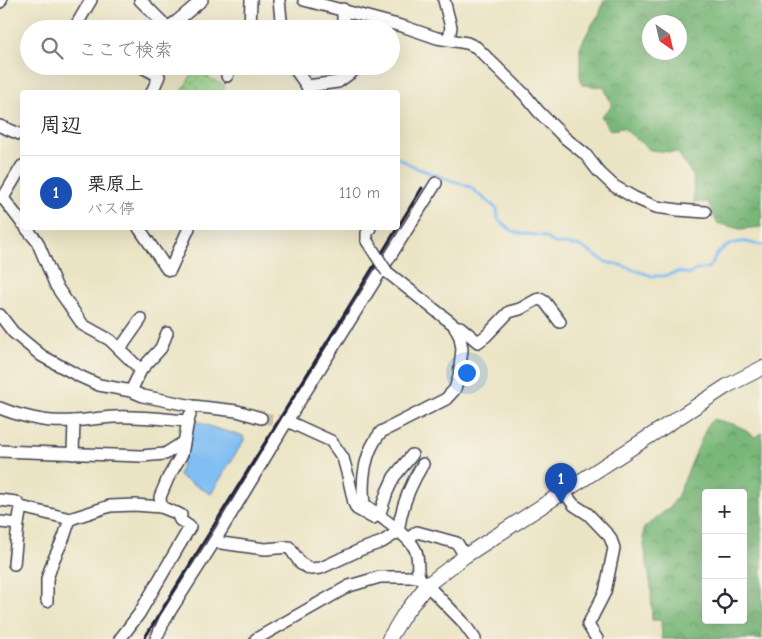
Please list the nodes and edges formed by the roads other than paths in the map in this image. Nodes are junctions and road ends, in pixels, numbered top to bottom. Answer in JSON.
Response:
{"nodes":[{"id":1,"x":91,"y":0,"type":"edge"},
{"id":2,"x":158,"y":0,"type":"edge"},
{"id":3,"x":202,"y":0,"type":"edge"},
{"id":4,"x":251,"y":0,"type":"edge"},
{"id":5,"x":279,"y":0,"type":"edge"},
{"id":6,"x":304,"y":0,"type":"edge"},
{"id":7,"x":444,"y":0,"type":"edge"},
{"id":8,"x":325,"y":3,"type":"edge"},
{"id":9,"x":144,"y":4,"type":"edge"},
{"id":10,"x":343,"y":9,"type":"junction"},
{"id":11,"x":79,"y":20,"type":"edge"},
{"id":12,"x":159,"y":20,"type":"edge"},
{"id":13,"x":178,"y":20,"type":"edge"},
{"id":14,"x":250,"y":20,"type":"edge"},
{"id":15,"x":281,"y":20,"type":"edge"},
{"id":16,"x":343,"y":20,"type":"edge"},
{"id":17,"x":381,"y":20,"type":"edge"},
{"id":18,"x":400,"y":26,"type":"edge"},
{"id":19,"x":449,"y":40,"type":"junction"},
{"id":20,"x":157,"y":75,"type":"edge"},
{"id":21,"x":299,"y":75,"type":"edge"},
{"id":22,"x":348,"y":75,"type":"edge"},
{"id":23,"x":153,"y":90,"type":"edge"},
{"id":24,"x":308,"y":90,"type":"edge"},
{"id":25,"x":0,"y":126,"type":"edge"},
{"id":26,"x":20,"y":134,"type":"edge"},
{"id":27,"x":20,"y":169,"type":"edge"},
{"id":28,"x":436,"y":183,"type":"dead end"},
{"id":29,"x":2,"y":197,"type":"edge"},
{"id":30,"x":705,"y":212,"type":"dead end"},
{"id":31,"x":20,"y":220,"type":"edge"},
{"id":32,"x":28,"y":230,"type":"edge"},
{"id":33,"x":140,"y":230,"type":"edge"},
{"id":34,"x":188,"y":230,"type":"edge"},
{"id":35,"x":369,"y":230,"type":"edge"},
{"id":36,"x":0,"y":315,"type":"edge"},
{"id":37,"x":140,"y":319,"type":"dead end"},
{"id":38,"x":560,"y":322,"type":"dead end"},
{"id":39,"x":455,"y":328,"type":"junction"},
{"id":40,"x":168,"y":333,"type":"dead end"},
{"id":41,"x":120,"y":349,"type":"junction"},
{"id":42,"x":762,"y":368,"type":"edge"},
{"id":43,"x":141,"y":370,"type":"junction"},
{"id":44,"x":131,"y":391,"type":"junction"},
{"id":45,"x":193,"y":406,"type":"junction"},
{"id":46,"x":0,"y":408,"type":"edge"},
{"id":47,"x":261,"y":418,"type":"tunnel mouth"},
{"id":48,"x":74,"y":421,"type":"junction"},
{"id":49,"x":188,"y":421,"type":"junction"},
{"id":50,"x":287,"y":421,"type":"junction"},
{"id":51,"x":184,"y":442,"type":"junction"},
{"id":52,"x":0,"y":451,"type":"edge"},
{"id":53,"x":73,"y":454,"type":"junction"},
{"id":54,"x":412,"y":455,"type":"dead end"},
{"id":55,"x":424,"y":464,"type":"dead end"},
{"id":56,"x":564,"y":492,"type":"junction"},
{"id":57,"x":0,"y":500,"type":"edge"},
{"id":58,"x":21,"y":507,"type":"junction"},
{"id":59,"x":161,"y":507,"type":"junction"},
{"id":60,"x":380,"y":517,"type":"junction"},
{"id":61,"x":70,"y":518,"type":"junction"},
{"id":62,"x":0,"y":522,"type":"edge"},
{"id":63,"x":18,"y":524,"type":"junction"},
{"id":64,"x":398,"y":532,"type":"junction"},
{"id":65,"x":408,"y":539,"type":"junction"},
{"id":66,"x":214,"y":542,"type":"junction"},
{"id":67,"x":465,"y":556,"type":"junction"},
{"id":68,"x":14,"y":564,"type":"dead end"},
{"id":69,"x":423,"y":581,"type":"junction"},
{"id":70,"x":46,"y":601,"type":"dead end"},
{"id":71,"x":120,"y":639,"type":"edge"},
{"id":72,"x":156,"y":639,"type":"edge"},
{"id":73,"x":256,"y":639,"type":"edge"},
{"id":74,"x":389,"y":639,"type":"edge"},
{"id":75,"x":475,"y":639,"type":"edge"},
{"id":76,"x":597,"y":639,"type":"edge"}],
"edges":[{"from":1,"to":11,"type":"street"},
{"from":2,"to":9,"type":"street"},
{"from":3,"to":13,"type":"street"},
{"from":4,"to":14,"type":"street"},
{"from":5,"to":15,"type":"street"},
{"from":6,"to":8,"type":"street"},
{"from":7,"to":19,"type":"street"},
{"from":8,"to":10,"type":"street"},
{"from":9,"to":12,"type":"street"},
{"from":10,"to":16,"type":"street"},
{"from":10,"to":17,"type":"street"},
{"from":18,"to":19,"type":"street"},
{"from":19,"to":30,"type":"street"},
{"from":20,"to":23,"type":"street"},
{"from":21,"to":24,"type":"street"},
{"from":22,"to":24,"type":"street"},
{"from":25,"to":26,"type":"street"},
{"from":27,"to":29,"type":"street"},
{"from":28,"to":50,"type":"street"},
{"from":29,"to":31,"type":"street"},
{"from":32,"to":41,"type":"street"},
{"from":33,"to":34,"type":"street"},
{"from":35,"to":39,"type":"street","bridge":true},
{"from":36,"to":44,"type":"street"},
{"from":37,"to":41,"type":"street"},
{"from":38,"to":39,"type":"street"},
{"from":39,"to":60,"type":"street"},
{"from":40,"to":43,"type":"street"},
{"from":41,"to":43,"type":"street"},
{"from":42,"to":56,"type":"street"},
{"from":43,"to":44,"type":"street"},
{"from":44,"to":45,"type":"street"},
{"from":45,"to":47,"type":"street"},
{"from":45,"to":49,"type":"street"},
{"from":46,"to":48,"type":"street"},
{"from":48,"to":49,"type":"street"},
{"from":48,"to":53,"type":"street"},
{"from":49,"to":51,"type":"street"},
{"from":50,"to":60,"type":"street"},
{"from":50,"to":66,"type":"street"},
{"from":51,"to":53,"type":"street"},
{"from":51,"to":59,"type":"street"},
{"from":52,"to":53,"type":"street"},
{"from":54,"to":60,"type":"street"},
{"from":55,"to":64,"type":"street"},
{"from":56,"to":67,"type":"street"},
{"from":56,"to":76,"type":"street"},
{"from":57,"to":58,"type":"street"},
{"from":58,"to":61,"type":"street"},
{"from":58,"to":63,"type":"street"},
{"from":59,"to":61,"type":"street"},
{"from":59,"to":71,"type":"street"},
{"from":60,"to":64,"type":"street"},
{"from":61,"to":70,"type":"street"},
{"from":62,"to":63,"type":"street"},
{"from":63,"to":68,"type":"street"},
{"from":64,"to":65,"type":"street"},
{"from":64,"to":66,"type":"street"},
{"from":65,"to":67,"type":"street"},
{"from":65,"to":69,"type":"street"},
{"from":66,"to":72,"type":"street"},
{"from":67,"to":69,"type":"street"},
{"from":69,"to":73,"type":"street"},
{"from":69,"to":74,"type":"street"},
{"from":69,"to":75,"type":"street"}]}
